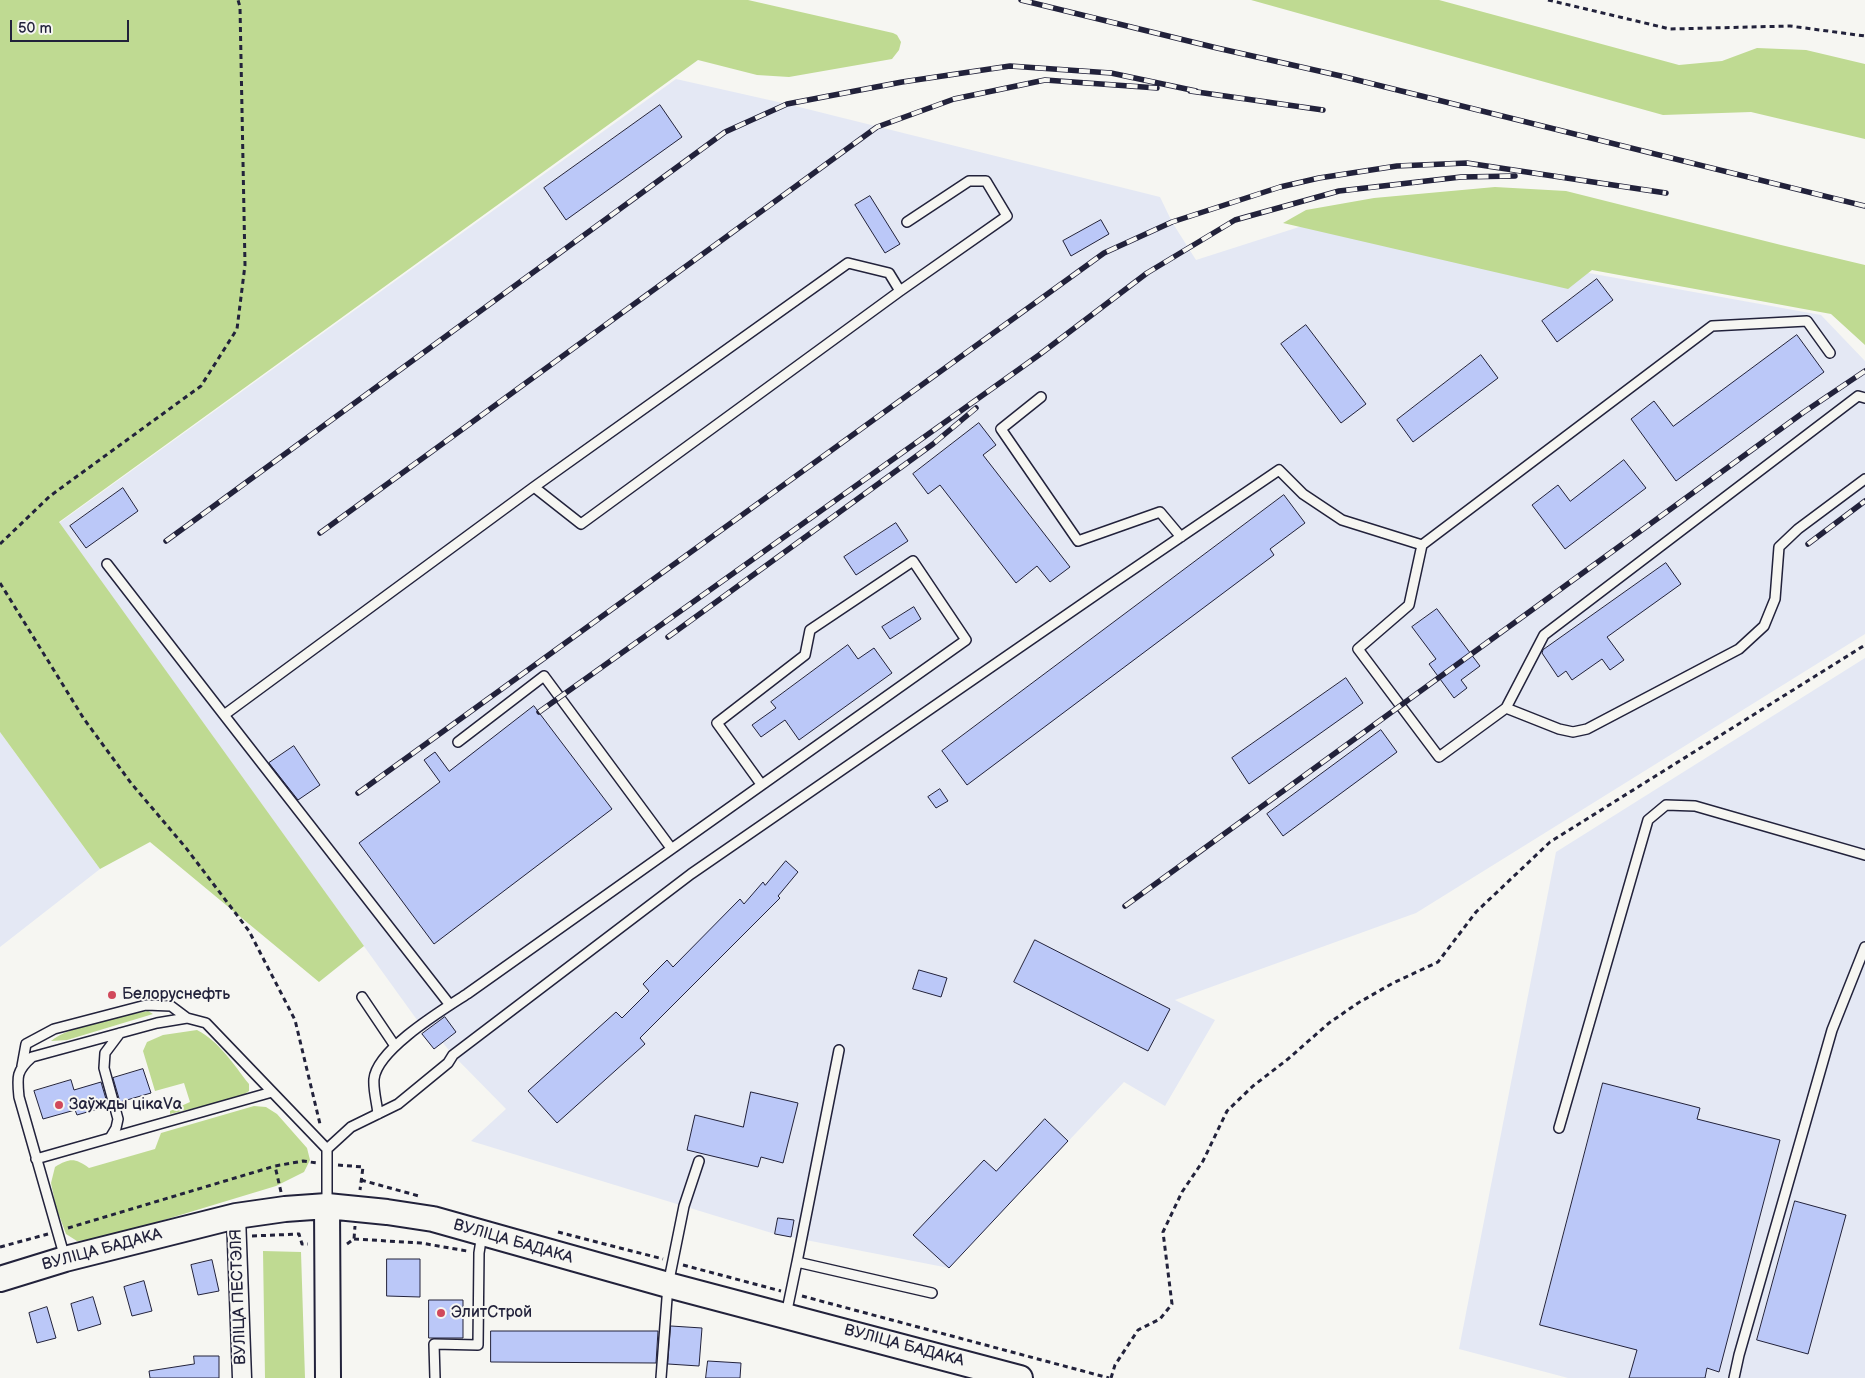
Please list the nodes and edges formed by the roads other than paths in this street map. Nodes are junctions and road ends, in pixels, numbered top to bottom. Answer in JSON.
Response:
{"nodes":[{"id":1,"x":907,"y":222,"type":"dead end"},
{"id":2,"x":900,"y":291,"type":"junction"},
{"id":3,"x":1830,"y":353,"type":"dead end"},
{"id":4,"x":1041,"y":397,"type":"dead end"},
{"id":5,"x":1865,"y":398,"type":"edge"},
{"id":6,"x":1865,"y":479,"type":"edge"},
{"id":7,"x":534,"y":487,"type":"junction"},
{"id":8,"x":1181,"y":536,"type":"junction"},
{"id":9,"x":1422,"y":545,"type":"junction"},
{"id":10,"x":107,"y":564,"type":"dead end"},
{"id":11,"x":1506,"y":708,"type":"junction"},
{"id":12,"x":224,"y":715,"type":"junction"},
{"id":13,"x":458,"y":742,"type":"dead end"},
{"id":14,"x":761,"y":784,"type":"junction"},
{"id":15,"x":671,"y":848,"type":"junction"},
{"id":16,"x":1865,"y":855,"type":"edge"},
{"id":17,"x":1865,"y":947,"type":"edge"},
{"id":18,"x":362,"y":997,"type":"dead end"},
{"id":19,"x":450,"y":1005,"type":"junction"},
{"id":20,"x":188,"y":1018,"type":"junction"},
{"id":21,"x":120,"y":1033,"type":"junction"},
{"id":22,"x":395,"y":1046,"type":"junction"},
{"id":23,"x":838,"y":1050,"type":"dead end"},
{"id":24,"x":22,"y":1066,"type":"junction"},
{"id":25,"x":272,"y":1092,"type":"junction"},
{"id":26,"x":378,"y":1114,"type":"junction"},
{"id":27,"x":1559,"y":1128,"type":"dead end"},
{"id":28,"x":110,"y":1138,"type":"junction"},
{"id":29,"x":327,"y":1149,"type":"junction"},
{"id":30,"x":36,"y":1159,"type":"junction"},
{"id":31,"x":699,"y":1161,"type":"dead end"},
{"id":32,"x":327,"y":1206,"type":"junction"},
{"id":33,"x":236,"y":1226,"type":"junction"},
{"id":34,"x":482,"y":1233,"type":"junction"},
{"id":35,"x":65,"y":1258,"type":"junction"},
{"id":36,"x":797,"y":1262,"type":"junction"},
{"id":37,"x":0,"y":1279,"type":"edge"},
{"id":38,"x":668,"y":1285,"type":"junction"},
{"id":39,"x":932,"y":1293,"type":"dead end"},
{"id":40,"x":788,"y":1304,"type":"junction"},
{"id":41,"x":242,"y":1378,"type":"edge"},
{"id":42,"x":328,"y":1378,"type":"edge"},
{"id":43,"x":436,"y":1378,"type":"edge"},
{"id":44,"x":661,"y":1378,"type":"edge"},
{"id":45,"x":1020,"y":1378,"type":"edge"},
{"id":46,"x":1734,"y":1378,"type":"edge"}],
"edges":[{"from":1,"to":2,"type":"lane"},
{"from":2,"to":7,"type":"lane"},
{"from":2,"to":7,"type":"lane"},
{"from":3,"to":9,"type":"lane"},
{"from":4,"to":8,"type":"lane"},
{"from":5,"to":11,"type":"lane"},
{"from":6,"to":11,"type":"lane"},
{"from":7,"to":12,"type":"lane"},
{"from":8,"to":9,"type":"lane"},
{"from":8,"to":26,"type":"lane"},
{"from":9,"to":11,"type":"lane"},
{"from":10,"to":12,"type":"lane"},
{"from":12,"to":19,"type":"lane"},
{"from":13,"to":15,"type":"lane"},
{"from":14,"to":14,"type":"lane"},
{"from":14,"to":15,"type":"lane"},
{"from":15,"to":19,"type":"lane"},
{"from":16,"to":27,"type":"lane"},
{"from":17,"to":46,"type":"lane"},
{"from":18,"to":22,"type":"lane"},
{"from":19,"to":22,"type":"lane"},
{"from":20,"to":21,"type":"lane"},
{"from":20,"to":24,"type":"lane"},
{"from":20,"to":25,"type":"lane"},
{"from":21,"to":24,"type":"lane"},
{"from":21,"to":28,"type":"lane"},
{"from":22,"to":26,"type":"lane"},
{"from":23,"to":36,"type":"lane"},
{"from":24,"to":30,"type":"lane"},
{"from":25,"to":28,"type":"lane"},
{"from":25,"to":29,"type":"lane"},
{"from":26,"to":29,"type":"lane"},
{"from":28,"to":30,"type":"lane"},
{"from":29,"to":32,"type":"lane"},
{"from":30,"to":35,"type":"lane"},
{"from":31,"to":38,"type":"lane"},
{"from":32,"to":33,"type":"main road","name":"ВУЛІЦА БАДАКА"},
{"from":32,"to":34,"type":"main road","name":"ВУЛІЦА БАДАКА"},
{"from":32,"to":42,"type":"main road"},
{"from":33,"to":35,"type":"main road","name":"ВУЛІЦА БАДАКА"},
{"from":33,"to":41,"type":"street","name":"ВУЛІЦА ПЕСТЭЛЯ"},
{"from":34,"to":38,"type":"main road","name":"ВУЛІЦА БАДАКА"},
{"from":34,"to":43,"type":"lane"},
{"from":35,"to":37,"type":"main road","name":"ВУЛІЦА БАДАКА"},
{"from":36,"to":39,"type":"lane"},
{"from":36,"to":40,"type":"lane"},
{"from":38,"to":40,"type":"main road","name":"ВУЛІЦА БАДАКА"},
{"from":38,"to":44,"type":"lane"},
{"from":40,"to":45,"type":"main road","name":"ВУЛІЦА БАДАКА"}]}
